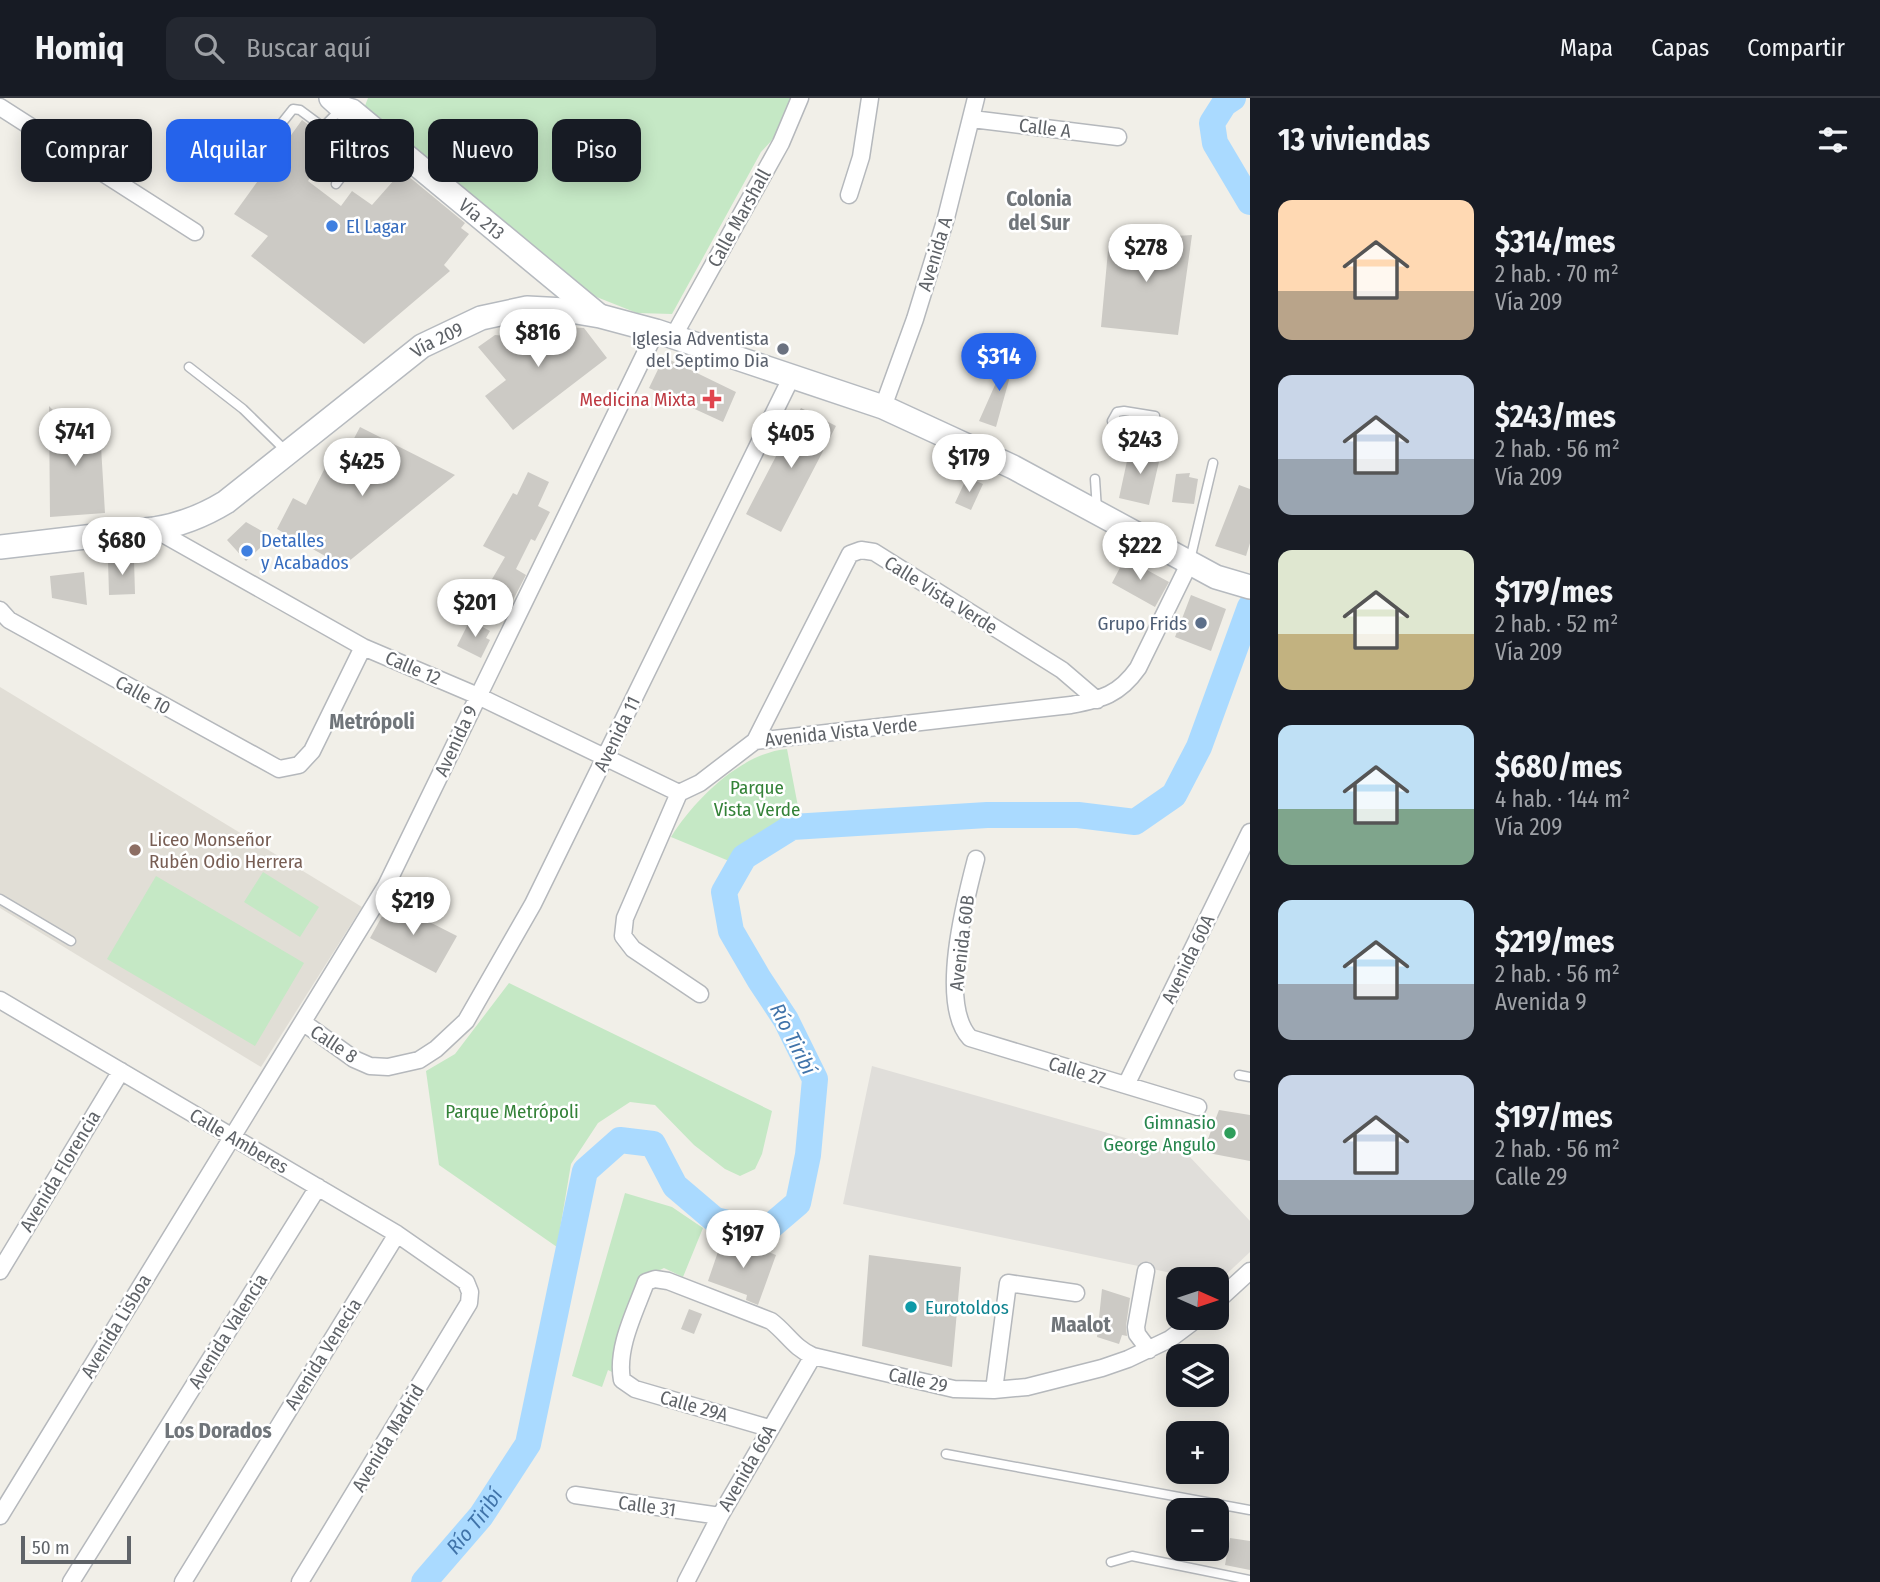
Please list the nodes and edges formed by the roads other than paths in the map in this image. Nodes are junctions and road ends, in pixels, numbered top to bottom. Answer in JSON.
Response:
{"nodes":[{"id":1,"x":800,"y":98,"type":"edge"},
{"id":2,"x":870,"y":98,"type":"edge"},
{"id":3,"x":976,"y":98,"type":"edge"},
{"id":4,"x":346,"y":104,"type":"edge"},
{"id":5,"x":0,"y":107,"type":"edge"},
{"id":6,"x":285,"y":119,"type":"edge"},
{"id":7,"x":362,"y":119,"type":"edge"},
{"id":8,"x":972,"y":119,"type":"junction"},
{"id":9,"x":1118,"y":137,"type":"dead end"},
{"id":10,"x":414,"y":163,"type":"edge"},
{"id":11,"x":849,"y":195,"type":"dead end"},
{"id":12,"x":195,"y":232,"type":"dead end"},
{"id":13,"x":600,"y":316,"type":"junction"},
{"id":14,"x":665,"y":334,"type":"junction"},
{"id":15,"x":189,"y":367,"type":"dead end"},
{"id":16,"x":792,"y":376,"type":"junction"},
{"id":17,"x":883,"y":407,"type":"junction"},
{"id":18,"x":1155,"y":416,"type":"dead end"},
{"id":19,"x":1112,"y":421,"type":"dead end"},
{"id":20,"x":288,"y":453,"type":"junction"},
{"id":21,"x":1213,"y":463,"type":"dead end"},
{"id":22,"x":1095,"y":479,"type":"dead end"},
{"id":23,"x":1097,"y":513,"type":"junction"},
{"id":24,"x":154,"y":530,"type":"junction"},
{"id":25,"x":0,"y":547,"type":"edge"},
{"id":26,"x":1189,"y":562,"type":"junction"},
{"id":27,"x":1250,"y":587,"type":"edge"},
{"id":28,"x":0,"y":610,"type":"edge"},
{"id":29,"x":363,"y":647,"type":"junction"},
{"id":30,"x":478,"y":696,"type":"junction"},
{"id":31,"x":1097,"y":700,"type":"junction"},
{"id":32,"x":755,"y":741,"type":"junction"},
{"id":33,"x":606,"y":756,"type":"junction"},
{"id":34,"x":679,"y":793,"type":"junction"},
{"id":35,"x":1250,"y":832,"type":"edge"},
{"id":36,"x":976,"y":859,"type":"dead end"},
{"id":37,"x":0,"y":899,"type":"edge"},
{"id":38,"x":71,"y":941,"type":"dead end"},
{"id":39,"x":700,"y":994,"type":"dead end"},
{"id":40,"x":3,"y":1007,"type":"edge"},
{"id":41,"x":304,"y":1023,"type":"junction"},
{"id":42,"x":960,"y":1028,"type":"joint"},
{"id":43,"x":406,"y":1064,"type":"joint"},
{"id":44,"x":121,"y":1071,"type":"junction"},
{"id":45,"x":1238,"y":1075,"type":"dead end"},
{"id":46,"x":1250,"y":1077,"type":"edge"},
{"id":47,"x":1126,"y":1085,"type":"junction"},
{"id":48,"x":1198,"y":1107,"type":"dead end"},
{"id":49,"x":231,"y":1137,"type":"junction"},
{"id":50,"x":318,"y":1187,"type":"junction"},
{"id":51,"x":397,"y":1234,"type":"junction"},
{"id":52,"x":0,"y":1271,"type":"edge"},
{"id":53,"x":1146,"y":1271,"type":"dead end"},
{"id":54,"x":1250,"y":1271,"type":"edge"},
{"id":55,"x":1229,"y":1290,"type":"edge"},
{"id":56,"x":470,"y":1292,"type":"joint"},
{"id":57,"x":1076,"y":1293,"type":"dead end"},
{"id":58,"x":1182,"y":1330,"type":"edge"},
{"id":59,"x":1149,"y":1350,"type":"junction"},
{"id":60,"x":813,"y":1356,"type":"junction"},
{"id":61,"x":622,"y":1380,"type":"joint"},
{"id":62,"x":994,"y":1390,"type":"junction"},
{"id":63,"x":769,"y":1428,"type":"junction"},
{"id":64,"x":946,"y":1454,"type":"dead end"},
{"id":65,"x":575,"y":1496,"type":"dead end"},
{"id":66,"x":1250,"y":1510,"type":"edge"},
{"id":67,"x":0,"y":1516,"type":"edge"},
{"id":68,"x":720,"y":1516,"type":"junction"},
{"id":69,"x":1111,"y":1562,"type":"dead end"},
{"id":70,"x":1250,"y":1580,"type":"edge"},
{"id":71,"x":71,"y":1582,"type":"edge"},
{"id":72,"x":183,"y":1582,"type":"edge"},
{"id":73,"x":300,"y":1582,"type":"edge"},
{"id":74,"x":687,"y":1582,"type":"edge"}],
"edges":[{"from":1,"to":14,"type":"street","name":"Calle Marshall"},
{"from":2,"to":11,"type":"street"},
{"from":3,"to":8,"type":"street","name":"Avenida A"},
{"from":4,"to":6,"type":"lane"},
{"from":4,"to":7,"type":"main road","name":"Vía 213"},
{"from":5,"to":12,"type":"street"},
{"from":8,"to":9,"type":"street","name":"Calle A"},
{"from":8,"to":17,"type":"street","name":"Avenida A"},
{"from":10,"to":13,"type":"main road","name":"Vía 213"},
{"from":13,"to":14,"type":"main road","name":"Vía 209"},
{"from":13,"to":20,"type":"main road","name":"Vía 209"},
{"from":14,"to":16,"type":"main road","name":"Vía 209"},
{"from":14,"to":30,"type":"street","name":"Avenida 9"},
{"from":15,"to":20,"type":"lane"},
{"from":16,"to":17,"type":"main road","name":"Vía 209"},
{"from":16,"to":33,"type":"street","name":"Avenida 11"},
{"from":17,"to":23,"type":"main road","name":"Vía 209"},
{"from":18,"to":19,"type":"lane"},
{"from":20,"to":24,"type":"main road","name":"Vía 209"},
{"from":21,"to":26,"type":"lane"},
{"from":22,"to":23,"type":"lane"},
{"from":23,"to":26,"type":"main road","name":"Vía 209"},
{"from":24,"to":25,"type":"main road","name":"Vía 209"},
{"from":24,"to":29,"type":"street","name":"Calle 12"},
{"from":26,"to":27,"type":"main road","name":"Vía 209"},
{"from":26,"to":31,"type":"street","name":"Avenida Vista Verde"},
{"from":28,"to":29,"type":"street","name":"Calle 10"},
{"from":29,"to":30,"type":"street","name":"Calle 12"},
{"from":30,"to":33,"type":"street","name":"Calle 12"},
{"from":30,"to":41,"type":"street","name":"Avenida 9"},
{"from":31,"to":32,"type":"street","name":"Avenida Vista Verde"},
{"from":31,"to":32,"type":"street","name":"Calle Vista Verde"},
{"from":32,"to":34,"type":"street","name":"Avenida Vista Verde"},
{"from":33,"to":34,"type":"street","name":"Calle 12"},
{"from":33,"to":43,"type":"street","name":"Avenida 11"},
{"from":34,"to":39,"type":"street"},
{"from":35,"to":47,"type":"street","name":"Avenida 60A"},
{"from":36,"to":42,"type":"street","name":"Avenida 60B"},
{"from":37,"to":38,"type":"lane"},
{"from":40,"to":44,"type":"street","name":"Calle Amberes"},
{"from":41,"to":43,"type":"street","name":"Calle 8"},
{"from":41,"to":49,"type":"street","name":"Avenida 9"},
{"from":42,"to":47,"type":"street","name":"Calle 27"},
{"from":44,"to":49,"type":"street","name":"Calle Amberes"},
{"from":44,"to":52,"type":"street","name":"Avenida Florencia"},
{"from":45,"to":46,"type":"lane"},
{"from":47,"to":48,"type":"street","name":"Calle 27"},
{"from":49,"to":50,"type":"street","name":"Calle Amberes"},
{"from":49,"to":67,"type":"street","name":"Avenida Lisboa"},
{"from":50,"to":51,"type":"street","name":"Calle Amberes"},
{"from":50,"to":71,"type":"street","name":"Avenida Valencia"},
{"from":51,"to":56,"type":"street","name":"Calle Amberes"},
{"from":51,"to":72,"type":"street","name":"Avenida Venecia"},
{"from":53,"to":59,"type":"street"},
{"from":54,"to":55,"type":"street"},
{"from":56,"to":73,"type":"street","name":"Avenida Madrid"},
{"from":57,"to":62,"type":"street"},
{"from":58,"to":59,"type":"street","name":"Calle 29"},
{"from":59,"to":62,"type":"street","name":"Calle 29"},
{"from":60,"to":61,"type":"street","name":"Calle 29"},
{"from":60,"to":62,"type":"street","name":"Calle 29"},
{"from":60,"to":63,"type":"street","name":"Avenida 66A"},
{"from":61,"to":63,"type":"street","name":"Calle 29A"},
{"from":63,"to":68,"type":"street","name":"Avenida 66A"},
{"from":64,"to":66,"type":"lane"},
{"from":65,"to":68,"type":"street","name":"Calle 31"},
{"from":68,"to":74,"type":"street","name":"Avenida 66A"},
{"from":69,"to":70,"type":"lane"}]}
